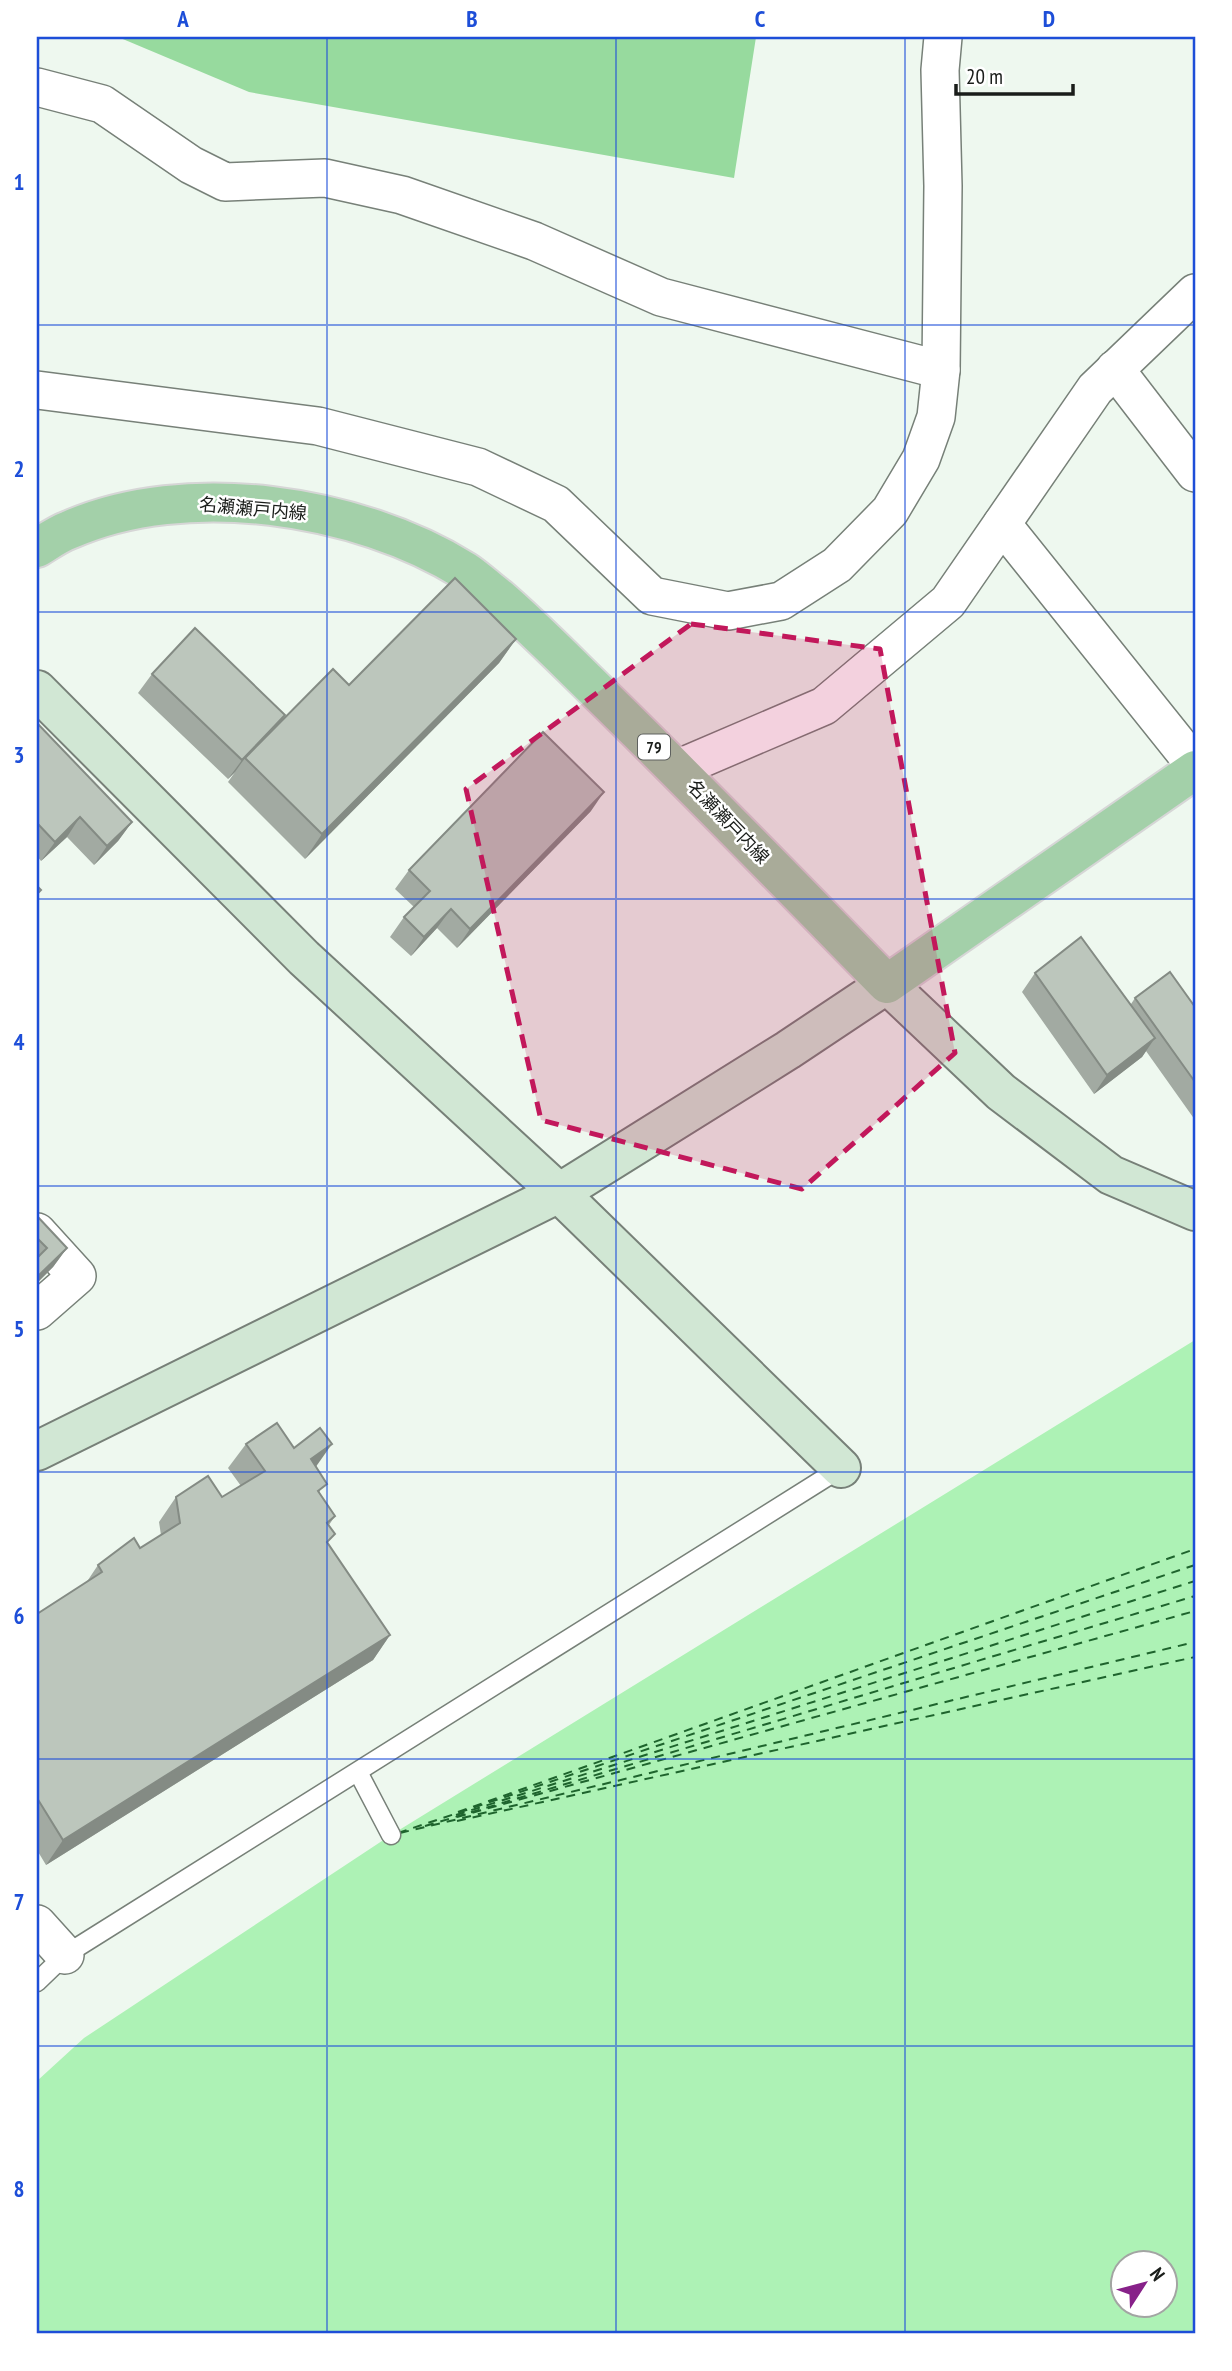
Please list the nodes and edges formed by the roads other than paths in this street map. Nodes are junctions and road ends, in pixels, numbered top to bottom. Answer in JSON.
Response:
{"nodes":[{"id":1,"x":967,"y":37,"type":"edge"},
{"id":2,"x":941,"y":53,"type":"edge"},
{"id":3,"x":37,"y":87,"type":"edge"},
{"id":4,"x":1195,"y":293,"type":"edge"},
{"id":5,"x":1115,"y":369,"type":"junction"},
{"id":6,"x":941,"y":370,"type":"junction"},
{"id":7,"x":37,"y":390,"type":"edge"},
{"id":8,"x":1195,"y":473,"type":"edge"},
{"id":9,"x":1002,"y":524,"type":"junction"},
{"id":10,"x":37,"y":548,"type":"edge"},
{"id":11,"x":37,"y":690,"type":"edge"},
{"id":12,"x":1195,"y":767,"type":"edge"},
{"id":13,"x":677,"y":769,"type":"junction"},
{"id":14,"x":887,"y":984,"type":"junction"},
{"id":15,"x":559,"y":1193,"type":"junction"},
{"id":16,"x":1195,"y":1211,"type":"edge"},
{"id":17,"x":37,"y":1232,"type":"edge"},
{"id":18,"x":37,"y":1311,"type":"edge"},
{"id":19,"x":37,"y":1451,"type":"edge"},
{"id":20,"x":841,"y":1468,"type":"joint"},
{"id":21,"x":358,"y":1772,"type":"junction"},
{"id":22,"x":391,"y":1835,"type":"dead end"},
{"id":23,"x":37,"y":1924,"type":"edge"},
{"id":24,"x":65,"y":1955,"type":"junction"},
{"id":25,"x":37,"y":1982,"type":"edge"}],
"edges":[{"from":1,"to":2,"type":"street"},
{"from":2,"to":6,"type":"street"},
{"from":3,"to":6,"type":"street"},
{"from":4,"to":5,"type":"street"},
{"from":5,"to":8,"type":"street"},
{"from":5,"to":9,"type":"street"},
{"from":6,"to":7,"type":"street"},
{"from":9,"to":12,"type":"street"},
{"from":9,"to":13,"type":"street"},
{"from":10,"to":13,"type":"main road","name":"名瀬瀬戸内線","number":"79"},
{"from":11,"to":15,"type":"street"},
{"from":12,"to":14,"type":"main road"},
{"from":13,"to":14,"type":"main road","name":"名瀬瀬戸内線","number":"79"},
{"from":14,"to":15,"type":"street"},
{"from":14,"to":16,"type":"street"},
{"from":15,"to":19,"type":"street"},
{"from":15,"to":20,"type":"street"},
{"from":17,"to":18,"type":"street"},
{"from":20,"to":21,"type":"lane"},
{"from":21,"to":22,"type":"lane"},
{"from":21,"to":24,"type":"lane"},
{"from":23,"to":24,"type":"street"},
{"from":24,"to":25,"type":"lane"}]}
